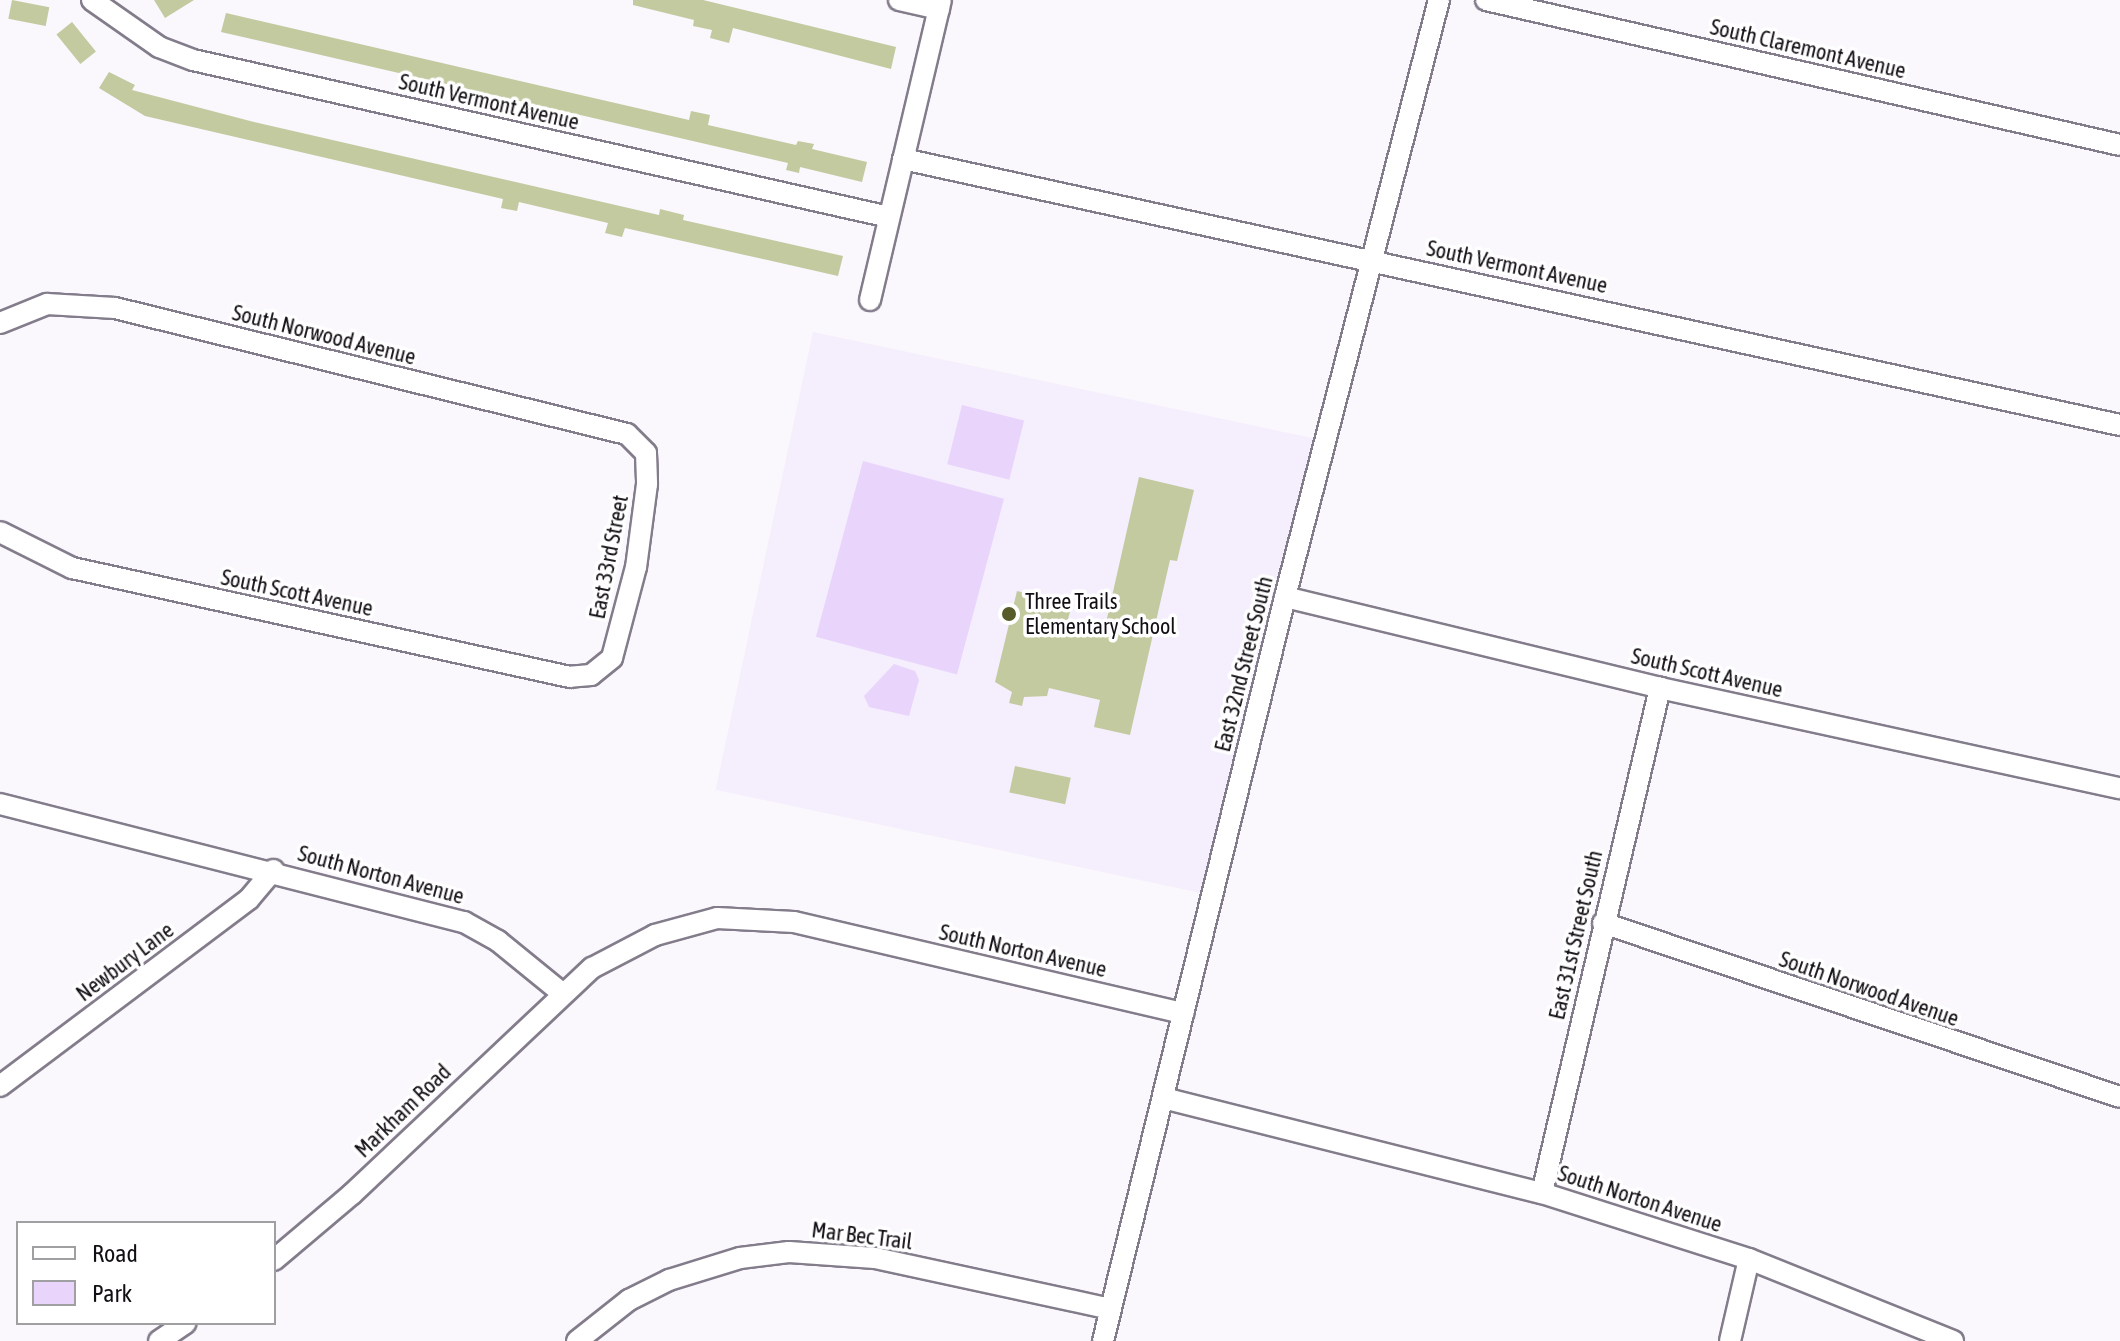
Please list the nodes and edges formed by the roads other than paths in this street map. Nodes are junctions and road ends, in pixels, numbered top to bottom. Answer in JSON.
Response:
{"nodes":[{"id":1,"x":92,"y":0,"type":"edge"},
{"id":2,"x":899,"y":0,"type":"edge"},
{"id":3,"x":1439,"y":0,"type":"edge"},
{"id":4,"x":1486,"y":0,"type":"edge"},
{"id":5,"x":940,"y":4,"type":"edge"},
{"id":6,"x":2120,"y":145,"type":"edge"},
{"id":7,"x":903,"y":159,"type":"junction"},
{"id":8,"x":889,"y":217,"type":"junction"},
{"id":9,"x":1372,"y":260,"type":"junction"},
{"id":10,"x":870,"y":300,"type":"dead end"},
{"id":11,"x":0,"y":323,"type":"edge"},
{"id":12,"x":2120,"y":425,"type":"edge"},
{"id":13,"x":637,"y":440,"type":"joint"},
{"id":14,"x":0,"y":532,"type":"edge"},
{"id":15,"x":1285,"y":597,"type":"junction"},
{"id":16,"x":591,"y":675,"type":"joint"},
{"id":17,"x":1660,"y":688,"type":"junction"},
{"id":18,"x":2120,"y":788,"type":"edge"},
{"id":19,"x":0,"y":804,"type":"edge"},
{"id":20,"x":273,"y":870,"type":"junction"},
{"id":21,"x":1603,"y":923,"type":"junction"},
{"id":22,"x":563,"y":994,"type":"junction"},
{"id":23,"x":1183,"y":1013,"type":"junction"},
{"id":24,"x":0,"y":1086,"type":"edge"},
{"id":25,"x":2120,"y":1097,"type":"edge"},
{"id":26,"x":1163,"y":1098,"type":"junction"},
{"id":27,"x":1542,"y":1193,"type":"junction"},
{"id":28,"x":276,"y":1258,"type":"edge"},
{"id":29,"x":1749,"y":1259,"type":"junction"},
{"id":30,"x":1111,"y":1309,"type":"junction"},
{"id":31,"x":183,"y":1325,"type":"edge"},
{"id":32,"x":159,"y":1341,"type":"edge"},
{"id":33,"x":577,"y":1341,"type":"edge"},
{"id":34,"x":1103,"y":1341,"type":"edge"},
{"id":35,"x":1730,"y":1341,"type":"edge"},
{"id":36,"x":1953,"y":1341,"type":"edge"}],
"edges":[{"from":1,"to":8,"type":"street","name":"South Vermont Avenue"},
{"from":2,"to":5,"type":"street"},
{"from":3,"to":9,"type":"street","name":"East 32nd Street South"},
{"from":4,"to":6,"type":"street","name":"South Claremont Avenue"},
{"from":5,"to":7,"type":"street"},
{"from":7,"to":8,"type":"street"},
{"from":7,"to":9,"type":"street","name":"South Vermont Avenue"},
{"from":8,"to":10,"type":"street"},
{"from":9,"to":12,"type":"street","name":"South Vermont Avenue"},
{"from":9,"to":15,"type":"street","name":"East 32nd Street South"},
{"from":11,"to":13,"type":"street","name":"South Norwood Avenue"},
{"from":13,"to":16,"type":"street","name":"East 33rd Street"},
{"from":14,"to":16,"type":"street","name":"South Scott Avenue"},
{"from":15,"to":17,"type":"street","name":"South Scott Avenue"},
{"from":15,"to":23,"type":"street","name":"East 32nd Street South"},
{"from":17,"to":18,"type":"street","name":"South Scott Avenue"},
{"from":17,"to":21,"type":"street","name":"East 31st Street South"},
{"from":19,"to":20,"type":"street","name":"South Norton Avenue"},
{"from":20,"to":22,"type":"street","name":"South Norton Avenue"},
{"from":20,"to":24,"type":"street","name":"Newbury Lane"},
{"from":21,"to":25,"type":"street","name":"South Norwood Avenue"},
{"from":21,"to":27,"type":"street","name":"East 31st Street South"},
{"from":22,"to":23,"type":"street","name":"South Norton Avenue"},
{"from":22,"to":28,"type":"street","name":"Markham Road"},
{"from":23,"to":26,"type":"street","name":"East 32nd Street South"},
{"from":26,"to":27,"type":"street","name":"South Norton Avenue"},
{"from":26,"to":30,"type":"street","name":"East 32nd Street South"},
{"from":27,"to":29,"type":"street","name":"South Norton Avenue"},
{"from":29,"to":35,"type":"street"},
{"from":29,"to":36,"type":"street","name":"South Norton Avenue"},
{"from":30,"to":33,"type":"street","name":"Mar Bec Trail"},
{"from":30,"to":34,"type":"street","name":"East 32nd Street South"},
{"from":31,"to":32,"type":"street"}]}
